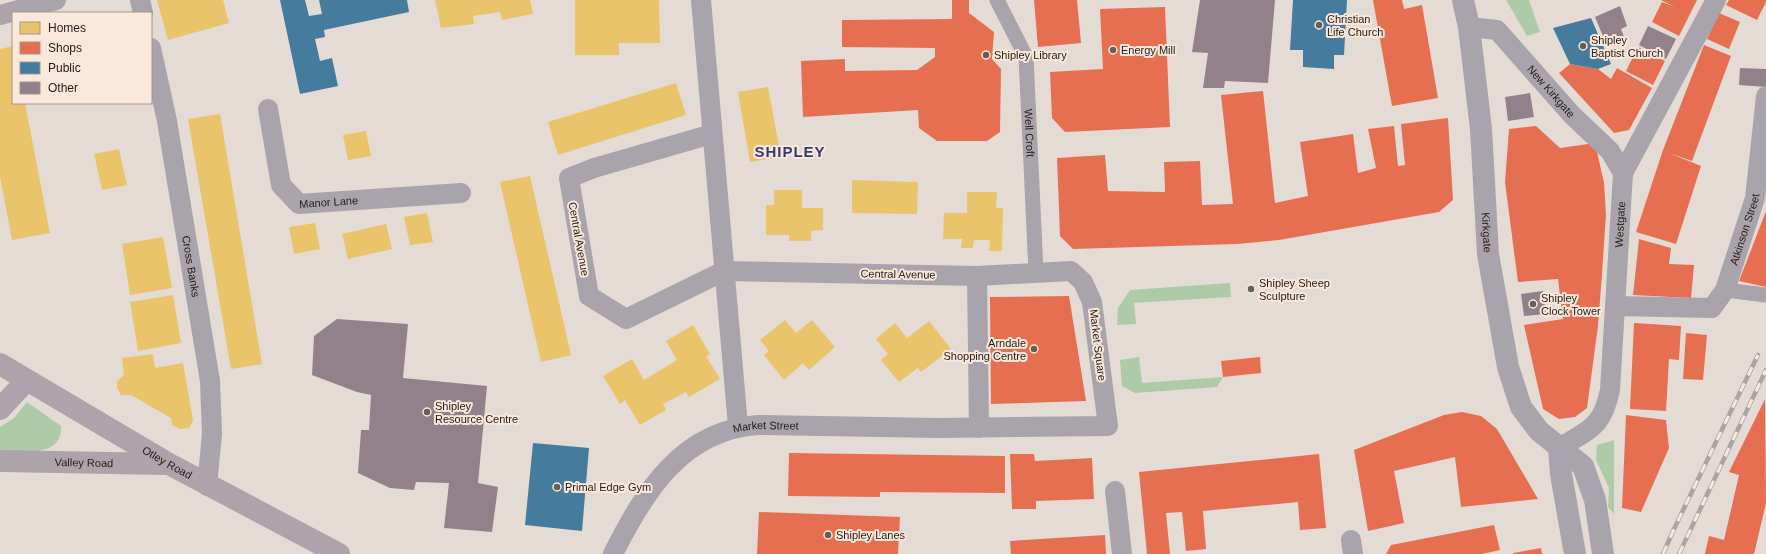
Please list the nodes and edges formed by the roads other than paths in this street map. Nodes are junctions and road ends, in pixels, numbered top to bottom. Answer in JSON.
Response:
{"nodes":[{"id":1,"x":56,"y":0,"type":"edge"},
{"id":2,"x":140,"y":0,"type":"edge"},
{"id":3,"x":701,"y":0,"type":"edge"},
{"id":4,"x":998,"y":0,"type":"edge"},
{"id":5,"x":1463,"y":0,"type":"edge"},
{"id":6,"x":1716,"y":0,"type":"edge"},
{"id":7,"x":143,"y":12,"type":"edge"},
{"id":8,"x":0,"y":15,"type":"edge"},
{"id":9,"x":1469,"y":27,"type":"junction"},
{"id":10,"x":152,"y":53,"type":"edge"},
{"id":11,"x":1766,"y":96,"type":"edge"},
{"id":12,"x":268,"y":110,"type":"dead end"},
{"id":13,"x":712,"y":134,"type":"junction"},
{"id":14,"x":1623,"y":173,"type":"junction"},
{"id":15,"x":461,"y":193,"type":"dead end"},
{"id":16,"x":724,"y":271,"type":"junction"},
{"id":17,"x":1071,"y":271,"type":"joint"},
{"id":18,"x":1036,"y":272,"type":"junction"},
{"id":19,"x":977,"y":276,"type":"junction"},
{"id":20,"x":1725,"y":290,"type":"junction"},
{"id":21,"x":1766,"y":295,"type":"edge"},
{"id":22,"x":1614,"y":306,"type":"junction"},
{"id":23,"x":0,"y":364,"type":"edge"},
{"id":24,"x":26,"y":381,"type":"junction"},
{"id":25,"x":0,"y":409,"type":"edge"},
{"id":26,"x":738,"y":426,"type":"junction"},
{"id":27,"x":1108,"y":426,"type":"joint"},
{"id":28,"x":979,"y":428,"type":"junction"},
{"id":29,"x":1559,"y":448,"type":"junction"},
{"id":30,"x":0,"y":461,"type":"edge"},
{"id":31,"x":169,"y":464,"type":"junction"},
{"id":32,"x":207,"y":486,"type":"junction"},
{"id":33,"x":1115,"y":491,"type":"dead end"},
{"id":34,"x":338,"y":554,"type":"edge"},
{"id":35,"x":612,"y":554,"type":"edge"},
{"id":36,"x":1122,"y":554,"type":"edge"},
{"id":37,"x":1575,"y":554,"type":"edge"},
{"id":38,"x":1603,"y":554,"type":"edge"}],
"edges":[{"from":1,"to":8,"type":"street"},
{"from":2,"to":7,"type":"street"},
{"from":3,"to":13,"type":"street"},
{"from":4,"to":18,"type":"street","name":"Well Croft"},
{"from":5,"to":9,"type":"street","name":"Kirkgate"},
{"from":6,"to":14,"type":"street","name":"Westgate"},
{"from":9,"to":14,"type":"street","name":"New Kirkgate"},
{"from":9,"to":29,"type":"street","name":"Kirkgate"},
{"from":10,"to":32,"type":"street","name":"Cross Banks"},
{"from":11,"to":20,"type":"street","name":"Atkinson Street"},
{"from":12,"to":15,"type":"street","name":"Manor Lane"},
{"from":13,"to":16,"type":"street"},
{"from":13,"to":16,"type":"street","name":"Central Avenue"},
{"from":14,"to":22,"type":"street","name":"Westgate"},
{"from":16,"to":19,"type":"street","name":"Central Avenue"},
{"from":16,"to":26,"type":"street"},
{"from":17,"to":18,"type":"street","name":"Central Avenue"},
{"from":17,"to":27,"type":"street","name":"Market Square"},
{"from":18,"to":19,"type":"street","name":"Central Avenue"},
{"from":19,"to":28,"type":"street"},
{"from":20,"to":21,"type":"street"},
{"from":20,"to":22,"type":"street","name":"Atkinson Street"},
{"from":22,"to":29,"type":"street","name":"Westgate"},
{"from":23,"to":24,"type":"main road","name":"Otley Road"},
{"from":24,"to":25,"type":"main road"},
{"from":24,"to":31,"type":"main road","name":"Otley Road"},
{"from":26,"to":28,"type":"street","name":"Market Street"},
{"from":26,"to":35,"type":"street","name":"Market Street"},
{"from":27,"to":28,"type":"street","name":"Market Street"},
{"from":29,"to":37,"type":"street"},
{"from":29,"to":38,"type":"street","name":"Kirkgate"},
{"from":30,"to":31,"type":"main road","name":"Valley Road"},
{"from":31,"to":32,"type":"main road","name":"Otley Road"},
{"from":32,"to":34,"type":"main road","name":"Otley Road"},
{"from":33,"to":36,"type":"street"}]}
